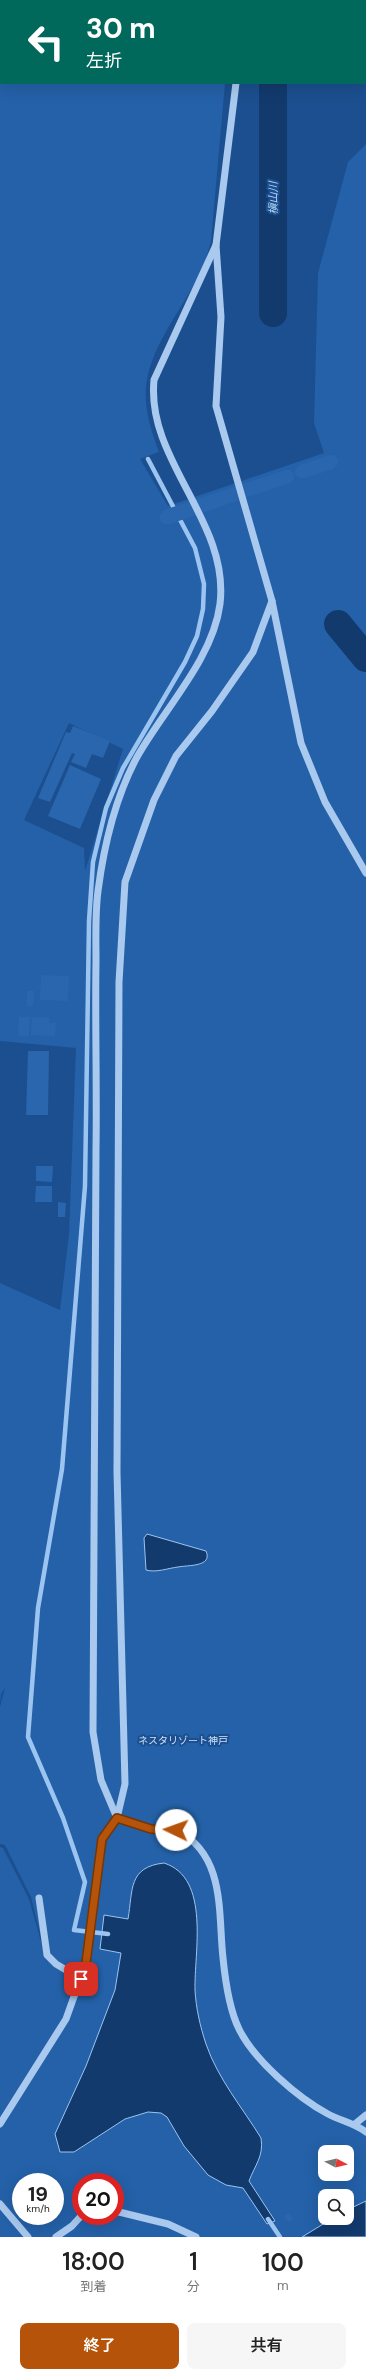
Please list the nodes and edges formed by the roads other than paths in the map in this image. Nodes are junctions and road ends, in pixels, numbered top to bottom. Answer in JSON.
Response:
{"nodes":[{"id":1,"x":236,"y":84,"type":"edge"},
{"id":2,"x":216,"y":245,"type":"junction"},
{"id":3,"x":272,"y":601,"type":"junction"},
{"id":4,"x":366,"y":873,"type":"edge"},
{"id":5,"x":117,"y":1818,"type":"junction"},
{"id":6,"x":39,"y":1898,"type":"dead end"},
{"id":7,"x":81,"y":1979,"type":"junction"},
{"id":8,"x":366,"y":2114,"type":"edge"},
{"id":9,"x":0,"y":2124,"type":"edge"},
{"id":10,"x":355,"y":2124,"type":"junction"},
{"id":11,"x":366,"y":2132,"type":"edge"},
{"id":12,"x":0,"y":2204,"type":"edge"},
{"id":13,"x":124,"y":2213,"type":"edge"},
{"id":14,"x":73,"y":2225,"type":"edge"},
{"id":15,"x":28,"y":2237,"type":"edge"},
{"id":16,"x":56,"y":2237,"type":"edge"},
{"id":17,"x":196,"y":2237,"type":"edge"}],
"edges":[{"from":1,"to":2,"type":"street"},
{"from":2,"to":3,"type":"street"},
{"from":2,"to":5,"type":"street"},
{"from":3,"to":4,"type":"street"},
{"from":3,"to":5,"type":"street"},
{"from":5,"to":7,"type":"street"},
{"from":5,"to":10,"type":"street"},
{"from":6,"to":7,"type":"street"},
{"from":7,"to":9,"type":"street"},
{"from":8,"to":10,"type":"street"},
{"from":10,"to":11,"type":"street"},
{"from":12,"to":15,"type":"street"},
{"from":13,"to":17,"type":"street"},
{"from":14,"to":16,"type":"street"}]}
